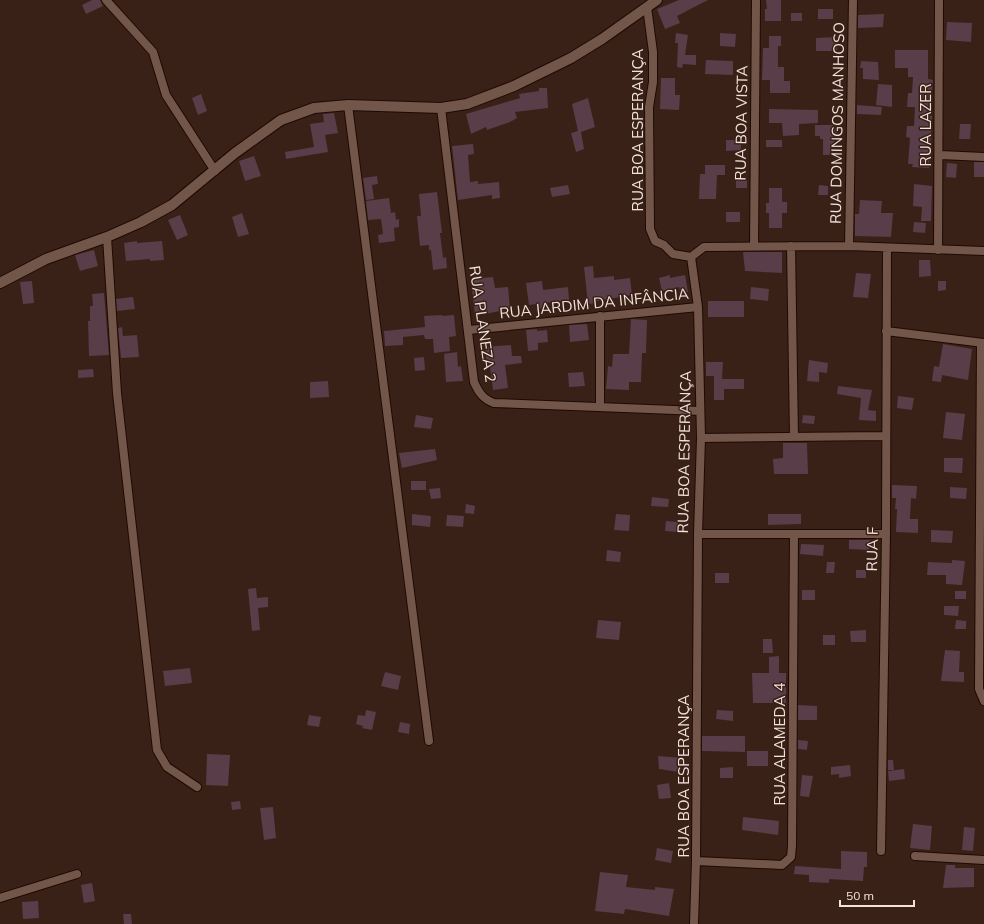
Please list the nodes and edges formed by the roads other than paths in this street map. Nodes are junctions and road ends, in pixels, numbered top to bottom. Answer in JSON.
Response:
{"nodes":[{"id":1,"x":106,"y":0,"type":"edge"},
{"id":2,"x":657,"y":0,"type":"edge"},
{"id":3,"x":756,"y":0,"type":"edge"},
{"id":4,"x":853,"y":0,"type":"edge"},
{"id":5,"x":939,"y":0,"type":"edge"},
{"id":6,"x":647,"y":7,"type":"junction"},
{"id":7,"x":348,"y":105,"type":"junction"},
{"id":8,"x":441,"y":108,"type":"junction"},
{"id":9,"x":940,"y":155,"type":"junction"},
{"id":10,"x":984,"y":157,"type":"edge"},
{"id":11,"x":215,"y":171,"type":"junction"},
{"id":12,"x":107,"y":237,"type":"junction"},
{"id":13,"x":754,"y":246,"type":"junction"},
{"id":14,"x":791,"y":246,"type":"junction"},
{"id":15,"x":849,"y":246,"type":"junction"},
{"id":16,"x":887,"y":248,"type":"junction"},
{"id":17,"x":938,"y":250,"type":"junction"},
{"id":18,"x":984,"y":251,"type":"edge"},
{"id":19,"x":691,"y":257,"type":"junction"},
{"id":20,"x":0,"y":283,"type":"edge"},
{"id":21,"x":698,"y":307,"type":"junction"},
{"id":22,"x":600,"y":316,"type":"junction"},
{"id":23,"x":469,"y":330,"type":"junction"},
{"id":24,"x":886,"y":331,"type":"junction"},
{"id":25,"x":982,"y":343,"type":"edge"},
{"id":26,"x":600,"y":406,"type":"junction"},
{"id":27,"x":700,"y":410,"type":"junction"},
{"id":28,"x":794,"y":436,"type":"junction"},
{"id":29,"x":885,"y":436,"type":"junction"},
{"id":30,"x":701,"y":438,"type":"junction"},
{"id":31,"x":698,"y":534,"type":"junction"},
{"id":32,"x":794,"y":534,"type":"junction"},
{"id":33,"x":886,"y":534,"type":"junction"},
{"id":34,"x":984,"y":701,"type":"edge"},
{"id":35,"x":429,"y":741,"type":"dead end"},
{"id":36,"x":197,"y":787,"type":"dead end"},
{"id":37,"x":881,"y":851,"type":"dead end"},
{"id":38,"x":915,"y":856,"type":"dead end"},
{"id":39,"x":984,"y":860,"type":"edge"},
{"id":40,"x":696,"y":861,"type":"junction"},
{"id":41,"x":76,"y":874,"type":"dead end"},
{"id":42,"x":0,"y":898,"type":"edge"},
{"id":43,"x":694,"y":924,"type":"edge"}],
"edges":[{"from":1,"to":11,"type":"street"},
{"from":2,"to":6,"type":"street"},
{"from":3,"to":13,"type":"street","name":"RUA BOA VISTA"},
{"from":4,"to":15,"type":"street","name":"RUA DOMINGOS MANHOSO"},
{"from":5,"to":9,"type":"street","name":"RUA LAZER"},
{"from":6,"to":8,"type":"street"},
{"from":6,"to":19,"type":"street","name":"RUA BOA ESPERANÇA"},
{"from":7,"to":8,"type":"street"},
{"from":7,"to":11,"type":"street"},
{"from":7,"to":35,"type":"street"},
{"from":8,"to":23,"type":"street","name":"RUA PLANEZA 2"},
{"from":9,"to":10,"type":"street"},
{"from":9,"to":17,"type":"street","name":"RUA LAZER"},
{"from":11,"to":12,"type":"street"},
{"from":12,"to":20,"type":"street"},
{"from":12,"to":36,"type":"street"},
{"from":13,"to":14,"type":"street"},
{"from":13,"to":19,"type":"street"},
{"from":14,"to":15,"type":"street"},
{"from":14,"to":28,"type":"street"},
{"from":15,"to":16,"type":"street"},
{"from":16,"to":17,"type":"street"},
{"from":16,"to":24,"type":"street","name":"RUA F"},
{"from":17,"to":18,"type":"street"},
{"from":19,"to":21,"type":"street","name":"RUA BOA ESPERANÇA"},
{"from":21,"to":22,"type":"street","name":"RUA JARDIM DA INFÂNCIA"},
{"from":21,"to":27,"type":"street","name":"RUA BOA ESPERANÇA"},
{"from":22,"to":23,"type":"street","name":"RUA JARDIM DA INFÂNCIA"},
{"from":22,"to":26,"type":"street"},
{"from":23,"to":26,"type":"street","name":"RUA PLANEZA 2"},
{"from":24,"to":25,"type":"street"},
{"from":24,"to":29,"type":"street","name":"RUA F"},
{"from":25,"to":34,"type":"street"},
{"from":26,"to":27,"type":"street","name":"RUA PLANEZA 2"},
{"from":27,"to":30,"type":"street","name":"RUA BOA ESPERANÇA"},
{"from":28,"to":29,"type":"street"},
{"from":28,"to":30,"type":"street"},
{"from":29,"to":33,"type":"street","name":"RUA F"},
{"from":30,"to":31,"type":"street","name":"RUA BOA ESPERANÇA"},
{"from":31,"to":32,"type":"street"},
{"from":31,"to":40,"type":"street","name":"RUA BOA ESPERANÇA"},
{"from":32,"to":33,"type":"street"},
{"from":32,"to":40,"type":"street","name":"RUA ALAMEDA 4"},
{"from":33,"to":37,"type":"street","name":"RUA F"},
{"from":38,"to":39,"type":"street"},
{"from":40,"to":43,"type":"street","name":"RUA BOA ESPERANÇA"},
{"from":41,"to":42,"type":"street"}]}
